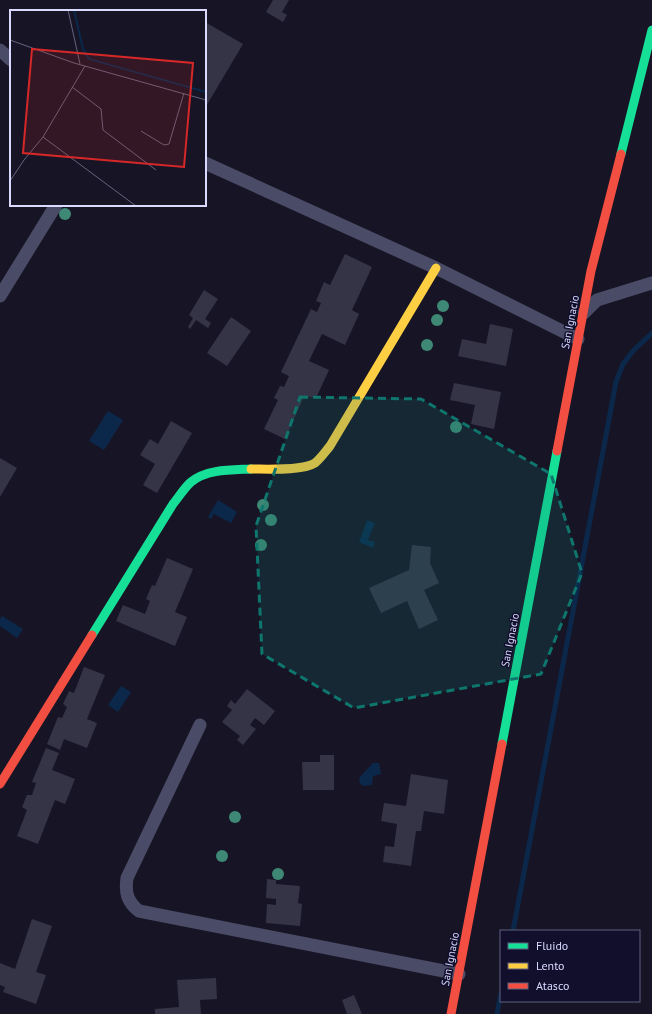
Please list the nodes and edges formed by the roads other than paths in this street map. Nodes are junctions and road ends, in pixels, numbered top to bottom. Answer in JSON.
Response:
{"nodes":[{"id":1,"x":652,"y":30,"type":"edge"},
{"id":2,"x":0,"y":50,"type":"edge"},
{"id":3,"x":10,"y":59,"type":"edge"},
{"id":4,"x":206,"y":163,"type":"edge"},
{"id":5,"x":55,"y":206,"type":"edge"},
{"id":6,"x":436,"y":268,"type":"junction"},
{"id":7,"x":652,"y":283,"type":"edge"},
{"id":8,"x":0,"y":296,"type":"edge"},
{"id":9,"x":584,"y":313,"type":"junction"},
{"id":10,"x":578,"y":339,"type":"junction"},
{"id":11,"x":200,"y":725,"type":"dead end"},
{"id":12,"x":0,"y":784,"type":"edge"},
{"id":13,"x":459,"y":974,"type":"junction"},
{"id":14,"x":451,"y":1014,"type":"edge"}],
"edges":[{"from":1,"to":9,"type":"street","name":"San Ignacio"},
{"from":2,"to":3,"type":"street"},
{"from":4,"to":6,"type":"street"},
{"from":5,"to":8,"type":"street"},
{"from":6,"to":10,"type":"street"},
{"from":6,"to":12,"type":"street"},
{"from":7,"to":9,"type":"street"},
{"from":9,"to":10,"type":"street","name":"San Ignacio"},
{"from":10,"to":13,"type":"street","name":"San Ignacio"},
{"from":11,"to":13,"type":"street"},
{"from":13,"to":14,"type":"street","name":"San Ignacio"}]}
